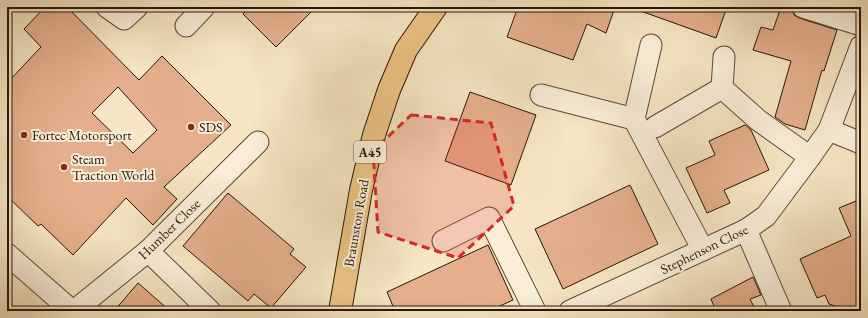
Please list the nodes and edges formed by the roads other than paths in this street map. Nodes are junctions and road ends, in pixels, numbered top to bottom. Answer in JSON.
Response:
{"nodes":[{"id":1,"x":107,"y":7,"type":"edge"},
{"id":2,"x":137,"y":7,"type":"edge"},
{"id":3,"x":204,"y":7,"type":"edge"},
{"id":4,"x":436,"y":7,"type":"edge"},
{"id":5,"x":803,"y":7,"type":"edge"},
{"id":6,"x":861,"y":25,"type":"edge"},
{"id":7,"x":186,"y":26,"type":"dead end"},
{"id":8,"x":651,"y":45,"type":"dead end"},
{"id":9,"x":861,"y":46,"type":"edge"},
{"id":10,"x":724,"y":57,"type":"dead end"},
{"id":11,"x":722,"y":88,"type":"junction"},
{"id":12,"x":541,"y":95,"type":"dead end"},
{"id":13,"x":634,"y":119,"type":"junction"},
{"id":14,"x":655,"y":127,"type":"dead end"},
{"id":15,"x":829,"y":130,"type":"junction"},
{"id":16,"x":258,"y":142,"type":"dead end"},
{"id":17,"x":861,"y":143,"type":"edge"},
{"id":18,"x":810,"y":157,"type":"junction"},
{"id":19,"x":746,"y":230,"type":"junction"},
{"id":20,"x":443,"y":241,"type":"dead end"},
{"id":21,"x":703,"y":250,"type":"junction"},
{"id":22,"x":148,"y":251,"type":"junction"},
{"id":23,"x":7,"y":254,"type":"edge"},
{"id":24,"x":73,"y":311,"type":"edge"},
{"id":25,"x":210,"y":311,"type":"edge"},
{"id":26,"x":340,"y":311,"type":"edge"},
{"id":27,"x":535,"y":311,"type":"edge"},
{"id":28,"x":570,"y":311,"type":"edge"},
{"id":29,"x":781,"y":311,"type":"edge"}],
"edges":[{"from":1,"to":2,"type":"street"},
{"from":3,"to":7,"type":"street"},
{"from":4,"to":26,"type":"highway","name":"Braunston Road","number":"A45"},
{"from":5,"to":6,"type":"street"},
{"from":8,"to":13,"type":"street"},
{"from":9,"to":15,"type":"street","name":"Stephenson Close"},
{"from":10,"to":11,"type":"street"},
{"from":11,"to":14,"type":"street"},
{"from":11,"to":18,"type":"street"},
{"from":12,"to":13,"type":"street"},
{"from":13,"to":21,"type":"street"},
{"from":15,"to":17,"type":"street"},
{"from":15,"to":18,"type":"street","name":"Stephenson Close"},
{"from":16,"to":22,"type":"street","name":"Humber Close"},
{"from":18,"to":19,"type":"street","name":"Stephenson Close"},
{"from":19,"to":21,"type":"street","name":"Stephenson Close"},
{"from":19,"to":29,"type":"street"},
{"from":20,"to":27,"type":"street"},
{"from":21,"to":28,"type":"street","name":"Stephenson Close"},
{"from":22,"to":24,"type":"street","name":"Humber Close"},
{"from":22,"to":25,"type":"street"},
{"from":23,"to":24,"type":"street"}]}
